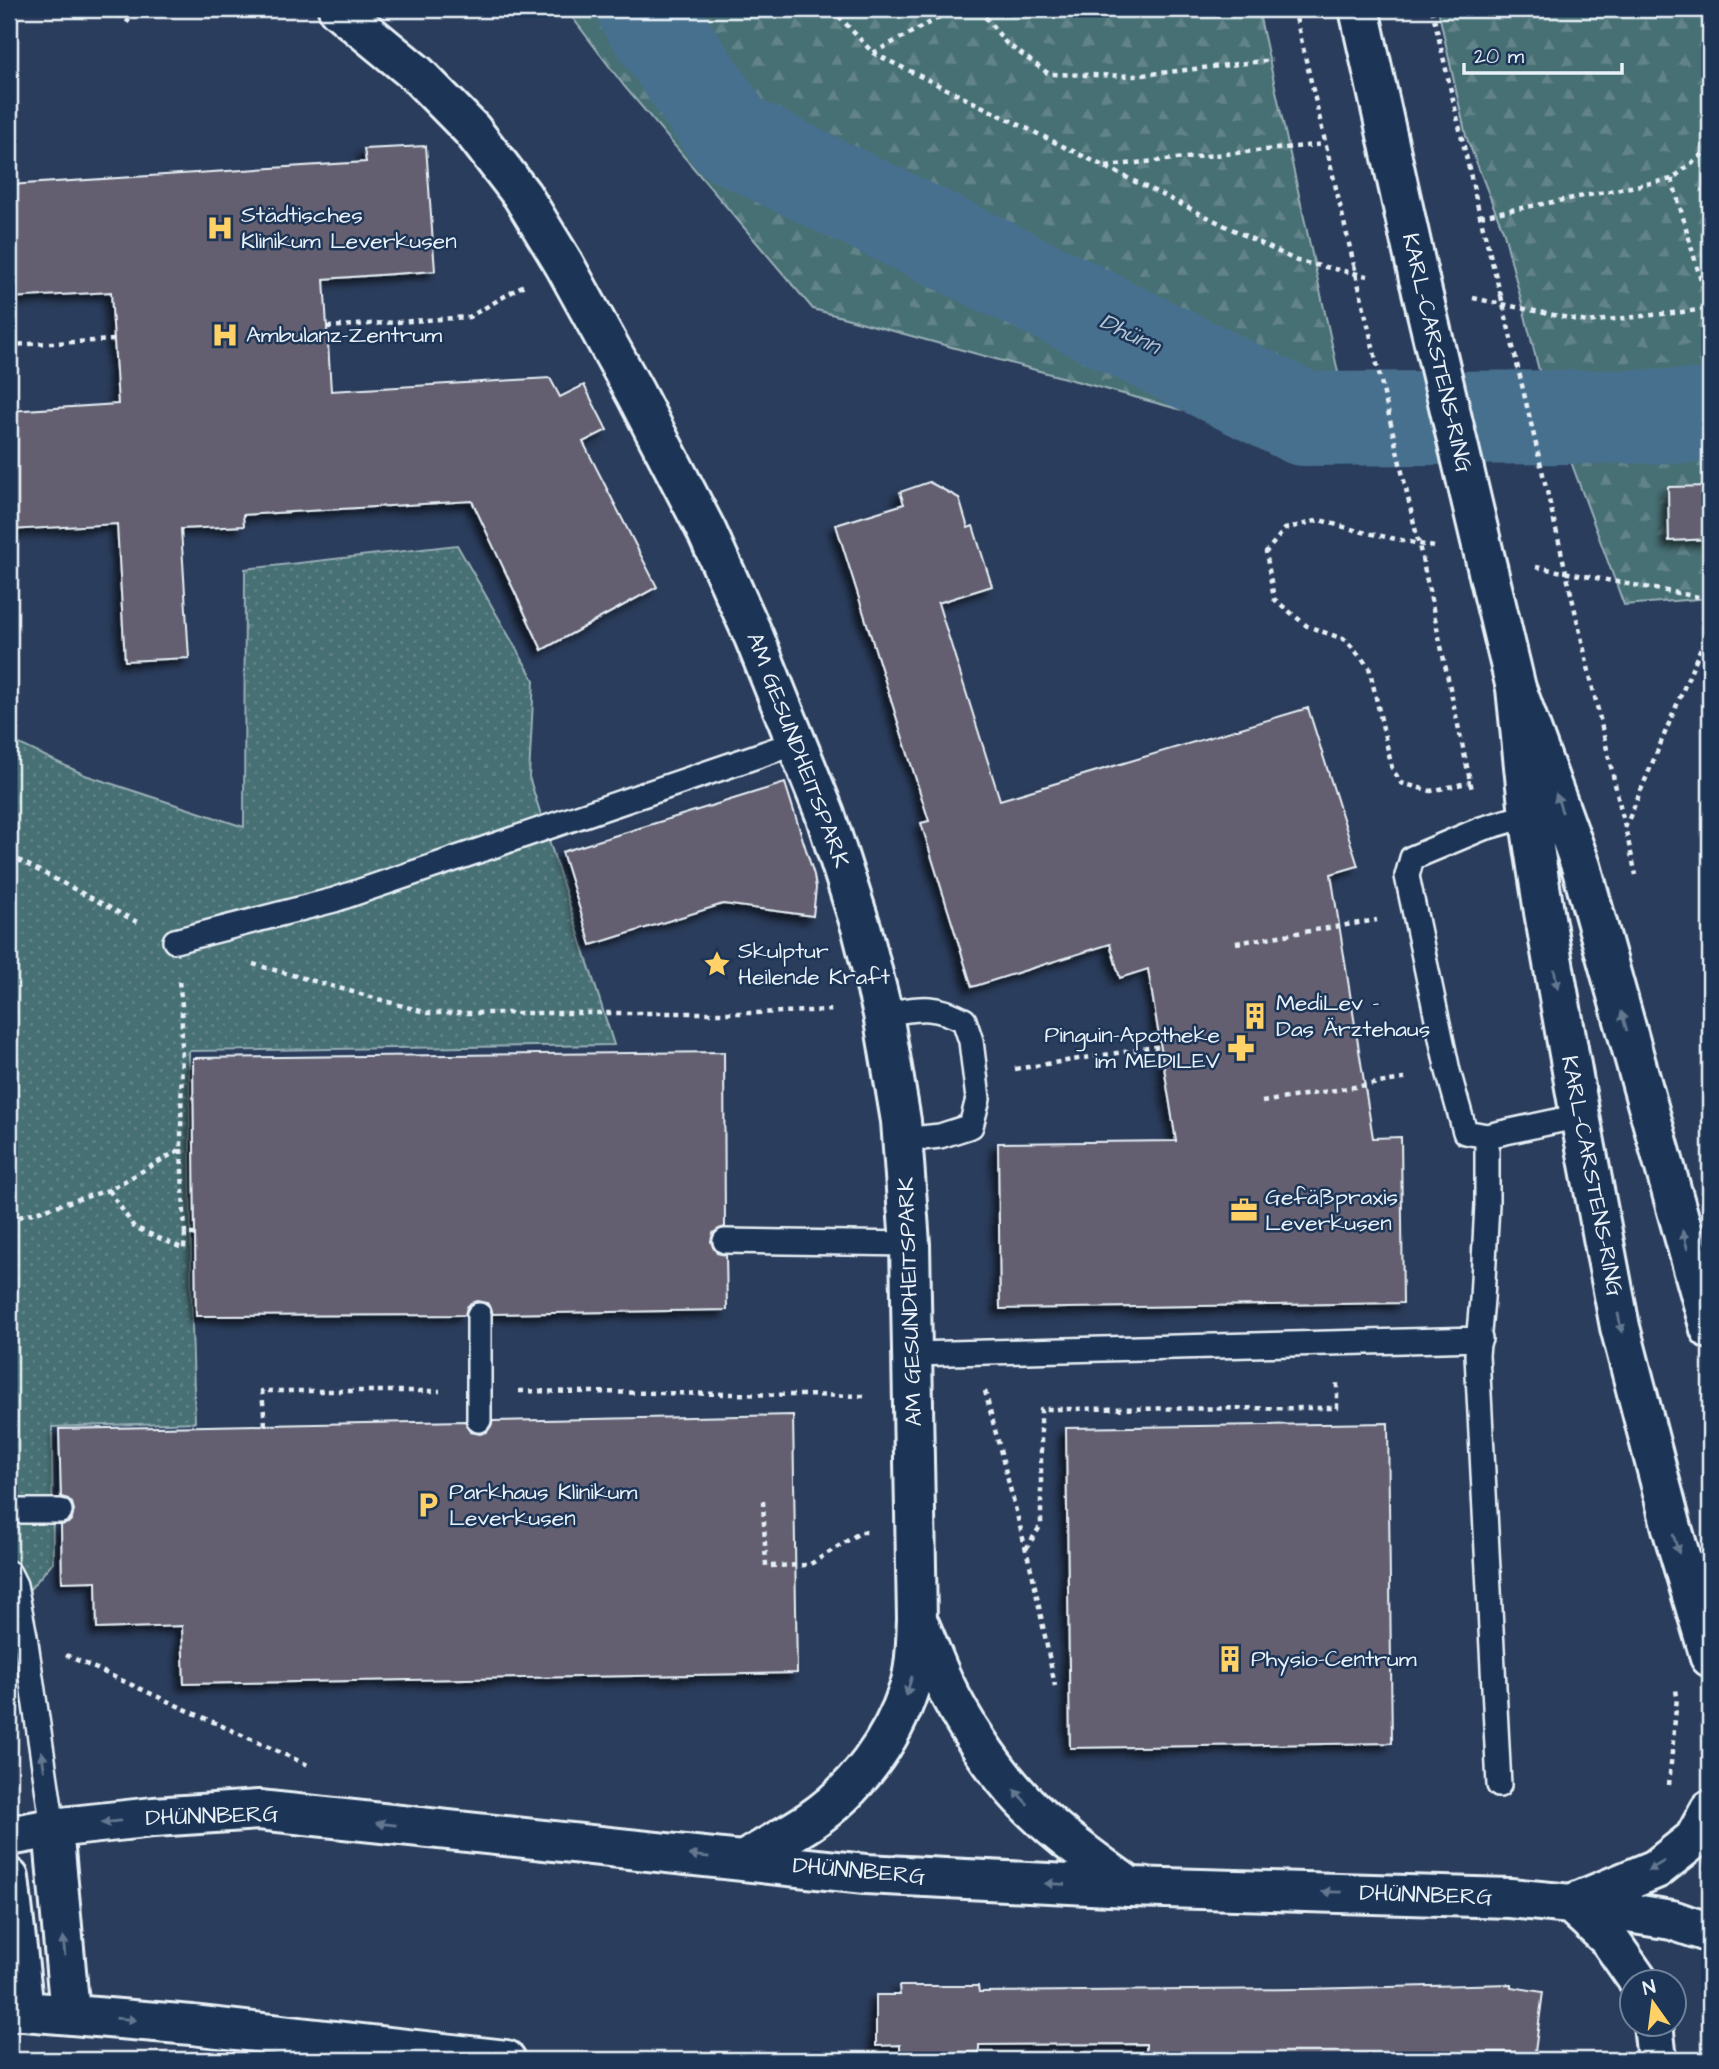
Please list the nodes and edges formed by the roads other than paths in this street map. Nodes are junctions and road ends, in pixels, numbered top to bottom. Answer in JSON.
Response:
{"nodes":[{"id":1,"x":338,"y":9,"type":"edge"},
{"id":2,"x":1360,"y":11,"type":"edge"},
{"id":3,"x":1516,"y":688,"type":"junction"},
{"id":4,"x":798,"y":742,"type":"junction"},
{"id":5,"x":1529,"y":815,"type":"junction"},
{"id":6,"x":175,"y":942,"type":"road end"},
{"id":7,"x":883,"y":1011,"type":"junction"},
{"id":8,"x":1580,"y":1115,"type":"junction"},
{"id":9,"x":1487,"y":1136,"type":"junction"},
{"id":10,"x":903,"y":1140,"type":"junction"},
{"id":11,"x":725,"y":1241,"type":"dead end"},
{"id":12,"x":910,"y":1244,"type":"junction"},
{"id":13,"x":479,"y":1315,"type":"dead end"},
{"id":14,"x":1710,"y":1329,"type":"edge"},
{"id":15,"x":1480,"y":1339,"type":"junction"},
{"id":16,"x":913,"y":1354,"type":"junction"},
{"id":17,"x":479,"y":1420,"type":"dead end"},
{"id":18,"x":9,"y":1511,"type":"edge"},
{"id":19,"x":60,"y":1511,"type":"dead end"},
{"id":20,"x":9,"y":1573,"type":"edge"},
{"id":21,"x":917,"y":1619,"type":"junction"},
{"id":22,"x":1710,"y":1657,"type":"edge"},
{"id":23,"x":1499,"y":1785,"type":"dead end"},
{"id":24,"x":1710,"y":1810,"type":"edge"},
{"id":25,"x":53,"y":1828,"type":"junction"},
{"id":26,"x":9,"y":1836,"type":"edge"},
{"id":27,"x":745,"y":1860,"type":"junction"},
{"id":28,"x":9,"y":1878,"type":"edge"},
{"id":29,"x":1130,"y":1887,"type":"junction"},
{"id":30,"x":1571,"y":1904,"type":"junction"},
{"id":31,"x":1710,"y":1933,"type":"edge"},
{"id":32,"x":1629,"y":1968,"type":"edge"},
{"id":33,"x":16,"y":2011,"type":"edge"},
{"id":34,"x":70,"y":2014,"type":"junction"},
{"id":35,"x":1655,"y":2038,"type":"edge"},
{"id":36,"x":506,"y":2060,"type":"edge"},
{"id":37,"x":1657,"y":2060,"type":"edge"}],
"edges":[{"from":1,"to":4,"type":"street","name":"AM GESUNDHEITSPARK"},
{"from":2,"to":3,"type":"street","name":"KARL-CARSTENS-RING","bridge":true},
{"from":3,"to":5,"type":"street","name":"KARL-CARSTENS-RING"},
{"from":14,"to":3,"type":"street","name":"KARL-CARSTENS-RING","one_way":true},
{"from":4,"to":6,"type":"lane"},
{"from":4,"to":7,"type":"street","name":"AM GESUNDHEITSPARK"},
{"from":5,"to":8,"type":"street","name":"KARL-CARSTENS-RING","one_way":true},
{"from":5,"to":9,"type":"lane"},
{"from":7,"to":10,"type":"street","name":"AM GESUNDHEITSPARK"},
{"from":7,"to":10,"type":"lane"},
{"from":8,"to":9,"type":"lane"},
{"from":8,"to":22,"type":"street","name":"KARL-CARSTENS-RING","one_way":true},
{"from":9,"to":15,"type":"lane"},
{"from":10,"to":12,"type":"street","name":"AM GESUNDHEITSPARK"},
{"from":11,"to":12,"type":"lane"},
{"from":12,"to":16,"type":"street","name":"AM GESUNDHEITSPARK"},
{"from":13,"to":17,"type":"lane"},
{"from":15,"to":16,"type":"lane"},
{"from":15,"to":23,"type":"lane"},
{"from":16,"to":21,"type":"street","name":"AM GESUNDHEITSPARK"},
{"from":18,"to":19,"type":"lane"},
{"from":25,"to":20,"type":"lane","one_way":true},
{"from":21,"to":27,"type":"street","name":"AM GESUNDHEITSPARK","one_way":true},
{"from":29,"to":21,"type":"street","name":"AM GESUNDHEITSPARK","one_way":true},
{"from":24,"to":30,"type":"street","one_way":true},
{"from":25,"to":26,"type":"street","name":"DHÜNNBERG"},
{"from":27,"to":25,"type":"street","name":"DHÜNNBERG","one_way":true},
{"from":34,"to":25,"type":"street","one_way":true},
{"from":29,"to":27,"type":"street","name":"DHÜNNBERG","one_way":true},
{"from":28,"to":33,"type":"street"},
{"from":30,"to":29,"type":"street","name":"DHÜNNBERG","one_way":true},
{"from":30,"to":31,"type":"street","name":"DHÜNNBERG"},
{"from":30,"to":32,"type":"street"},
{"from":33,"to":34,"type":"street"},
{"from":34,"to":36,"type":"street","one_way":true},
{"from":35,"to":37,"type":"street"}]}
